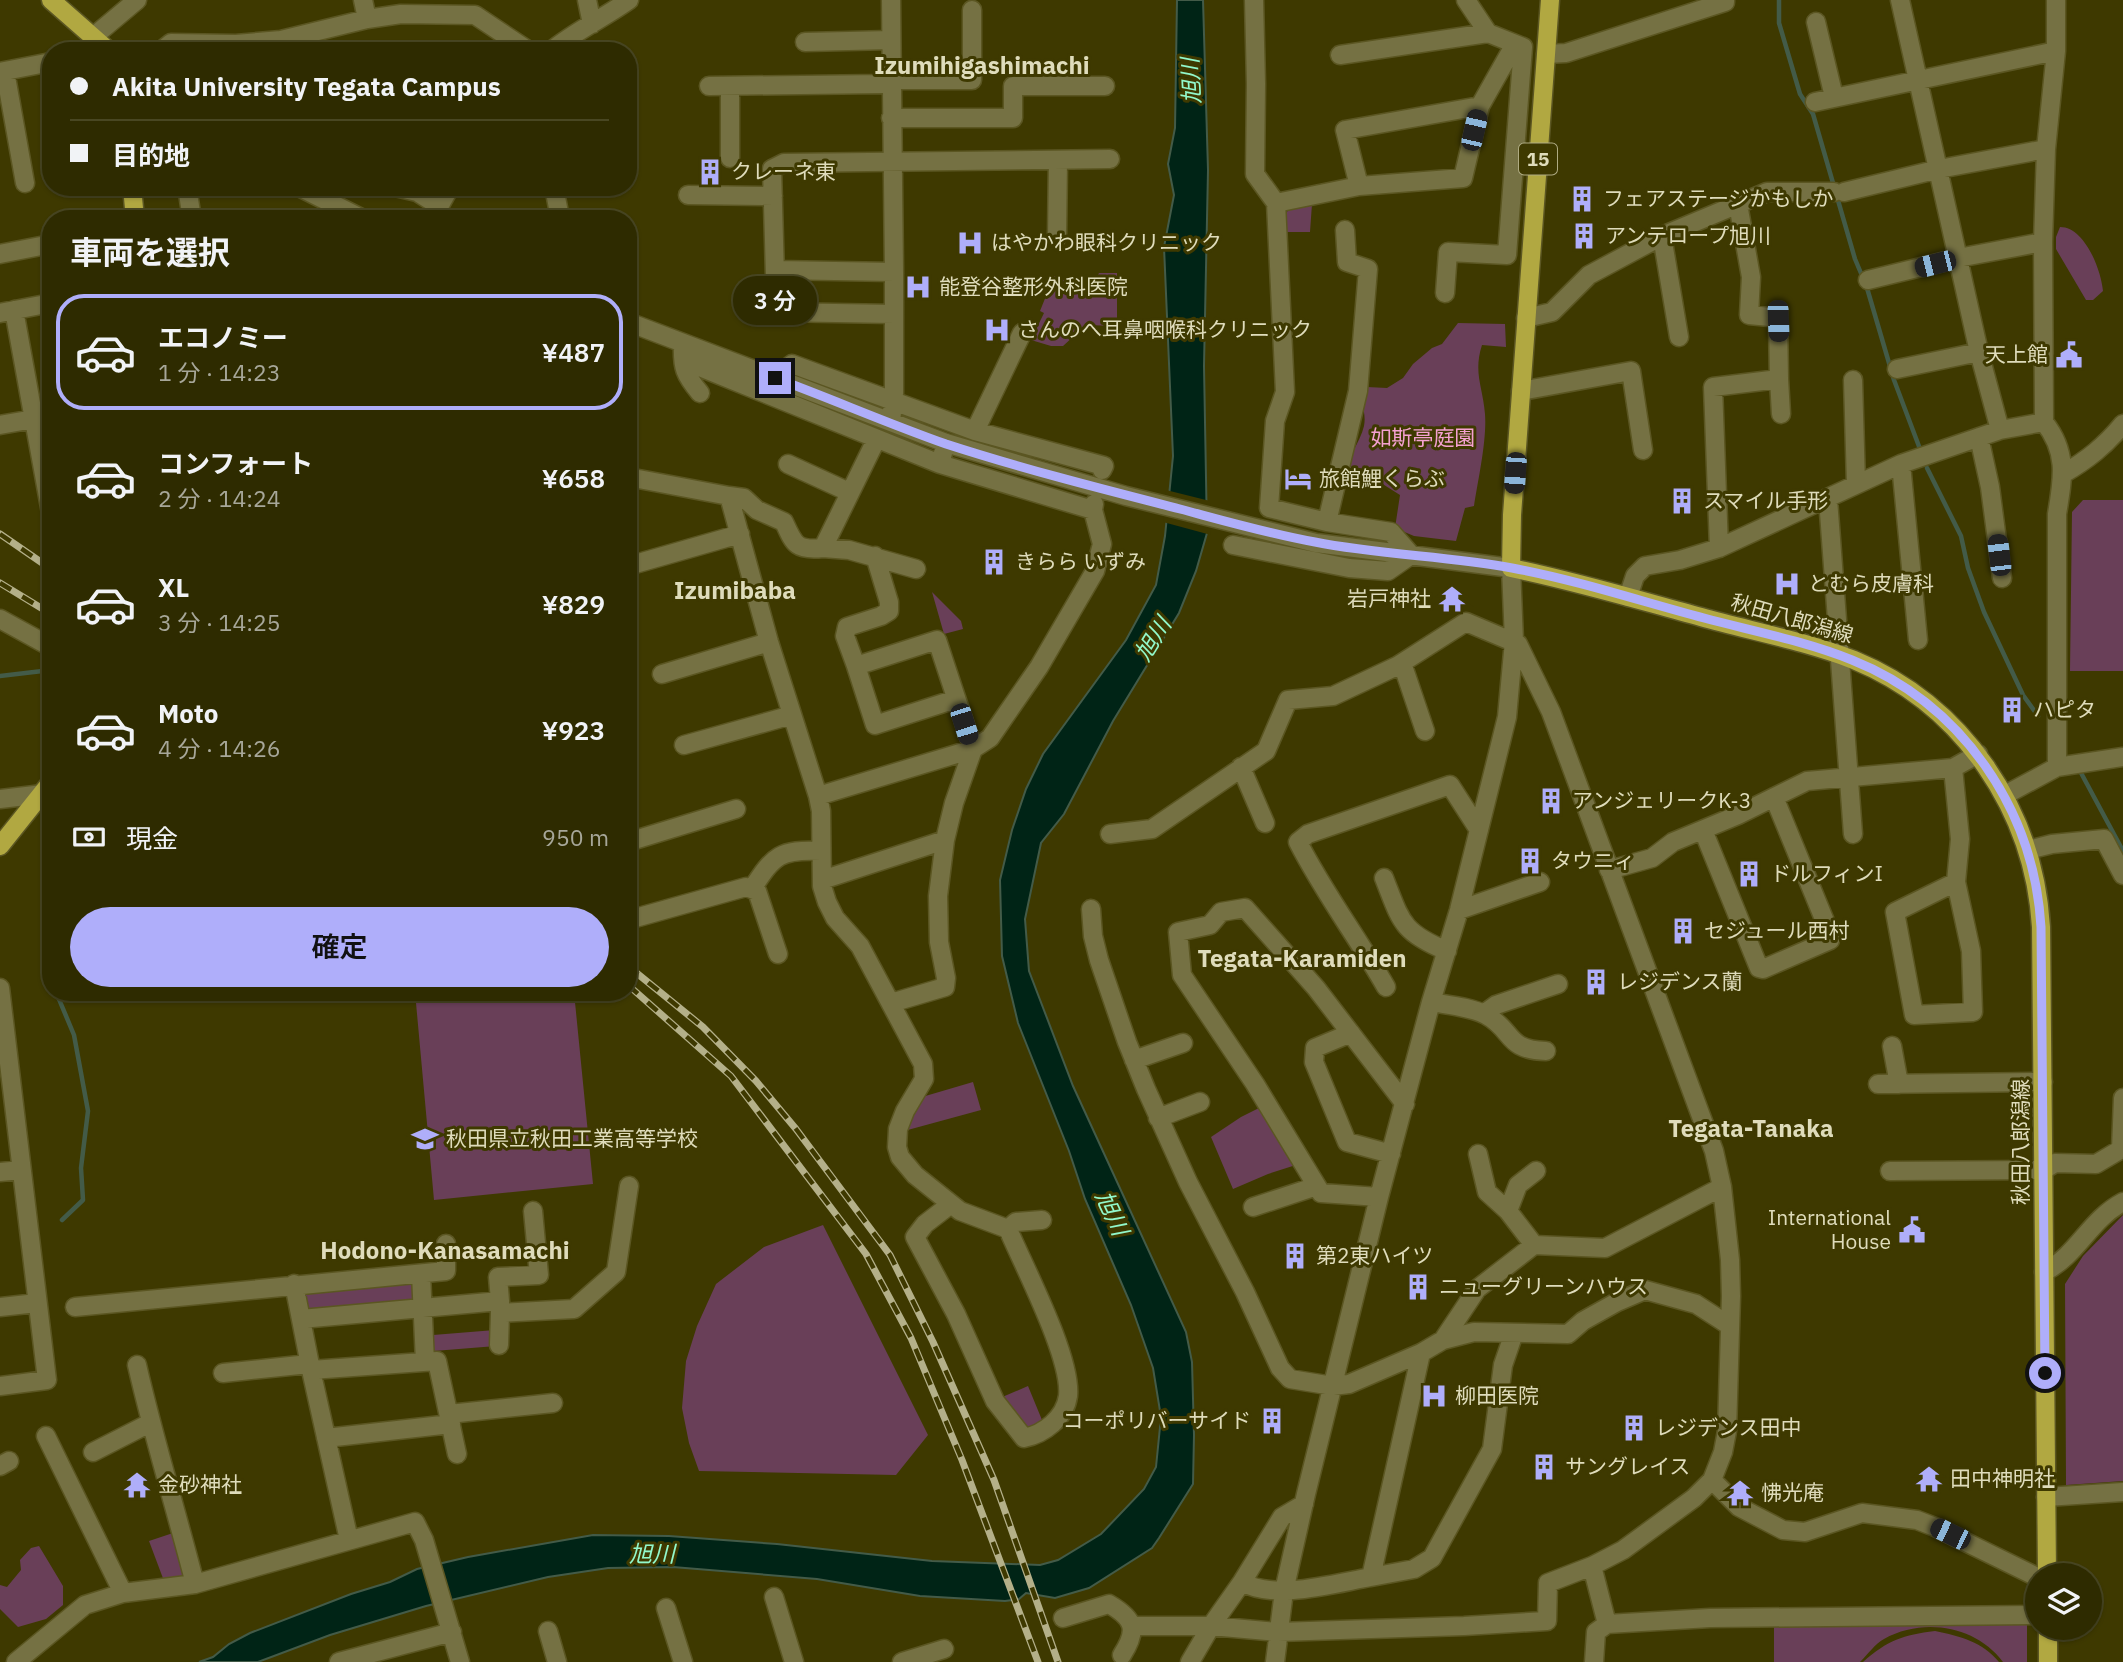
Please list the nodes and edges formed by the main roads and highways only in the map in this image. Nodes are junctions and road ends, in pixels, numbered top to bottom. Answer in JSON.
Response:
{"nodes":[{"id":1,"x":51,"y":0,"type":"edge"},
{"id":2,"x":1550,"y":0,"type":"edge"},
{"id":3,"x":98,"y":42,"type":"edge"},
{"id":4,"x":42,"y":794,"type":"edge"},
{"id":5,"x":0,"y":846,"type":"edge"},
{"id":6,"x":2047,"y":1563,"type":"edge"},
{"id":7,"x":2048,"y":1640,"type":"edge"},
{"id":8,"x":2048,"y":1662,"type":"edge"}],
"edges":[{"from":1,"to":3,"type":"main road"},
{"from":2,"to":6,"type":"main road","name":"秋田八郎潟線","number":"15"},
{"from":4,"to":5,"type":"main road"},
{"from":7,"to":8,"type":"main road"}]}
